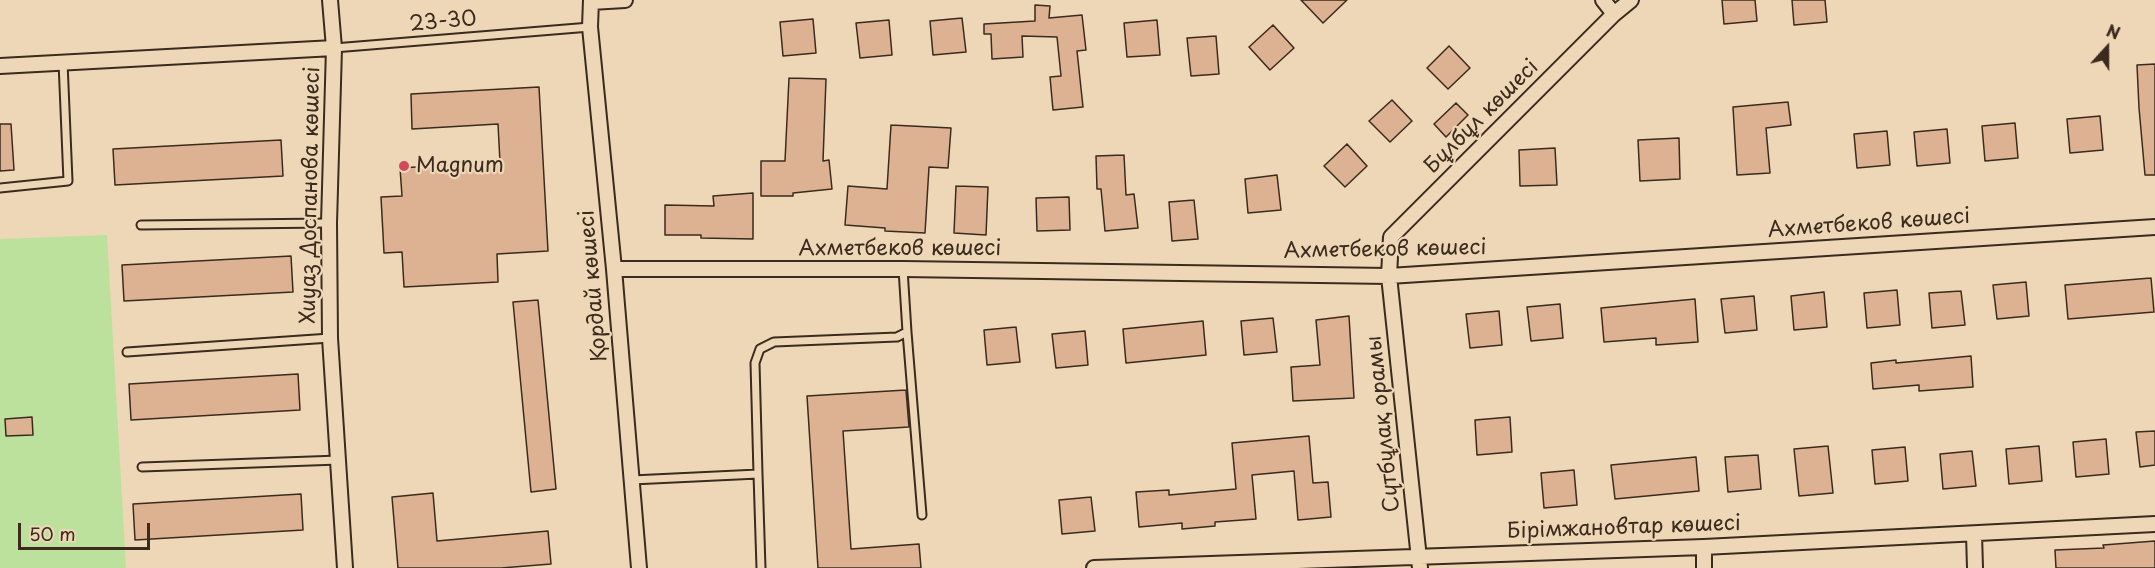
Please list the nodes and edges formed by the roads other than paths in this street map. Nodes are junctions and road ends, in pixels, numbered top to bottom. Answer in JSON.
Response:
{"nodes":[{"id":1,"x":330,"y":0,"type":"edge"},
{"id":2,"x":625,"y":0,"type":"edge"},
{"id":3,"x":1603,"y":0,"type":"edge"},
{"id":4,"x":1631,"y":0,"type":"edge"},
{"id":5,"x":591,"y":1,"type":"edge"},
{"id":6,"x":1614,"y":14,"type":"junction"},
{"id":7,"x":591,"y":27,"type":"junction"},
{"id":8,"x":334,"y":48,"type":"junction"},
{"id":9,"x":63,"y":62,"type":"junction"},
{"id":10,"x":0,"y":66,"type":"edge"},
{"id":11,"x":0,"y":188,"type":"edge"},
{"id":12,"x":329,"y":223,"type":"junction"},
{"id":13,"x":141,"y":225,"type":"dead end"},
{"id":14,"x":2155,"y":227,"type":"edge"},
{"id":15,"x":614,"y":269,"type":"junction"},
{"id":16,"x":903,"y":269,"type":"junction"},
{"id":17,"x":1389,"y":276,"type":"junction"},
{"id":18,"x":907,"y":332,"type":"junction"},
{"id":19,"x":330,"y":338,"type":"junction"},
{"id":20,"x":127,"y":352,"type":"dead end"},
{"id":21,"x":339,"y":460,"type":"junction"},
{"id":22,"x":142,"y":467,"type":"dead end"},
{"id":23,"x":758,"y":474,"type":"junction"},
{"id":24,"x":632,"y":480,"type":"junction"},
{"id":25,"x":922,"y":515,"type":"dead end"},
{"id":26,"x":2155,"y":524,"type":"edge"},
{"id":27,"x":1974,"y":534,"type":"junction"},
{"id":28,"x":1704,"y":547,"type":"junction"},
{"id":29,"x":1419,"y":562,"type":"edge"},
{"id":30,"x":1136,"y":567,"type":"edge"},
{"id":31,"x":345,"y":568,"type":"edge"},
{"id":32,"x":639,"y":568,"type":"edge"},
{"id":33,"x":761,"y":568,"type":"edge"},
{"id":34,"x":1094,"y":568,"type":"edge"},
{"id":35,"x":1704,"y":568,"type":"edge"},
{"id":36,"x":1975,"y":568,"type":"edge"}],
"edges":[{"from":1,"to":8,"type":"street"},
{"from":2,"to":5,"type":"street"},
{"from":3,"to":6,"type":"street"},
{"from":4,"to":6,"type":"street","name":"Бұлбұл көшесі"},
{"from":5,"to":7,"type":"street","name":"Қордай көшесі"},
{"from":6,"to":17,"type":"street","name":"Бұлбұл көшесі"},
{"from":7,"to":8,"type":"lane","name":"23-30"},
{"from":7,"to":15,"type":"street","name":"Қордай көшесі"},
{"from":8,"to":9,"type":"street","name":"Хиуаз Доспанова көшесі"},
{"from":8,"to":12,"type":"street","name":"Хиуаз Доспанова көшесі"},
{"from":9,"to":10,"type":"street","name":"Хиуаз Доспанова көшесі"},
{"from":9,"to":11,"type":"lane"},
{"from":12,"to":13,"type":"lane"},
{"from":12,"to":19,"type":"street","name":"Хиуаз Доспанова көшесі"},
{"from":14,"to":17,"type":"street","name":"Ахметбеков көшесі"},
{"from":15,"to":16,"type":"street","name":"Ахметбеков көшесі"},
{"from":15,"to":24,"type":"street","name":"Қордай көшесі"},
{"from":16,"to":17,"type":"street","name":"Ахметбеков көшесі"},
{"from":16,"to":18,"type":"lane"},
{"from":17,"to":29,"type":"street","name":"Cүтбұлақ орамы"},
{"from":18,"to":23,"type":"lane"},
{"from":18,"to":25,"type":"lane"},
{"from":19,"to":20,"type":"lane"},
{"from":19,"to":21,"type":"street","name":"Хиуаз Доспанова көшесі"},
{"from":21,"to":22,"type":"lane"},
{"from":21,"to":31,"type":"street","name":"Хиуаз Доспанова көшесі"},
{"from":23,"to":24,"type":"lane"},
{"from":23,"to":33,"type":"lane"},
{"from":24,"to":32,"type":"street","name":"Қордай көшесі"},
{"from":26,"to":27,"type":"street","name":"Бірімжановтар көшесі"},
{"from":27,"to":28,"type":"street","name":"Бірімжановтар көшесі"},
{"from":27,"to":36,"type":"street"},
{"from":28,"to":29,"type":"street","name":"Бірімжановтар көшесі"},
{"from":28,"to":35,"type":"street"},
{"from":29,"to":30,"type":"street","name":"Бірімжановтар көшесі"},
{"from":30,"to":34,"type":"street","name":"Бірімжановтар көшесі"}]}
